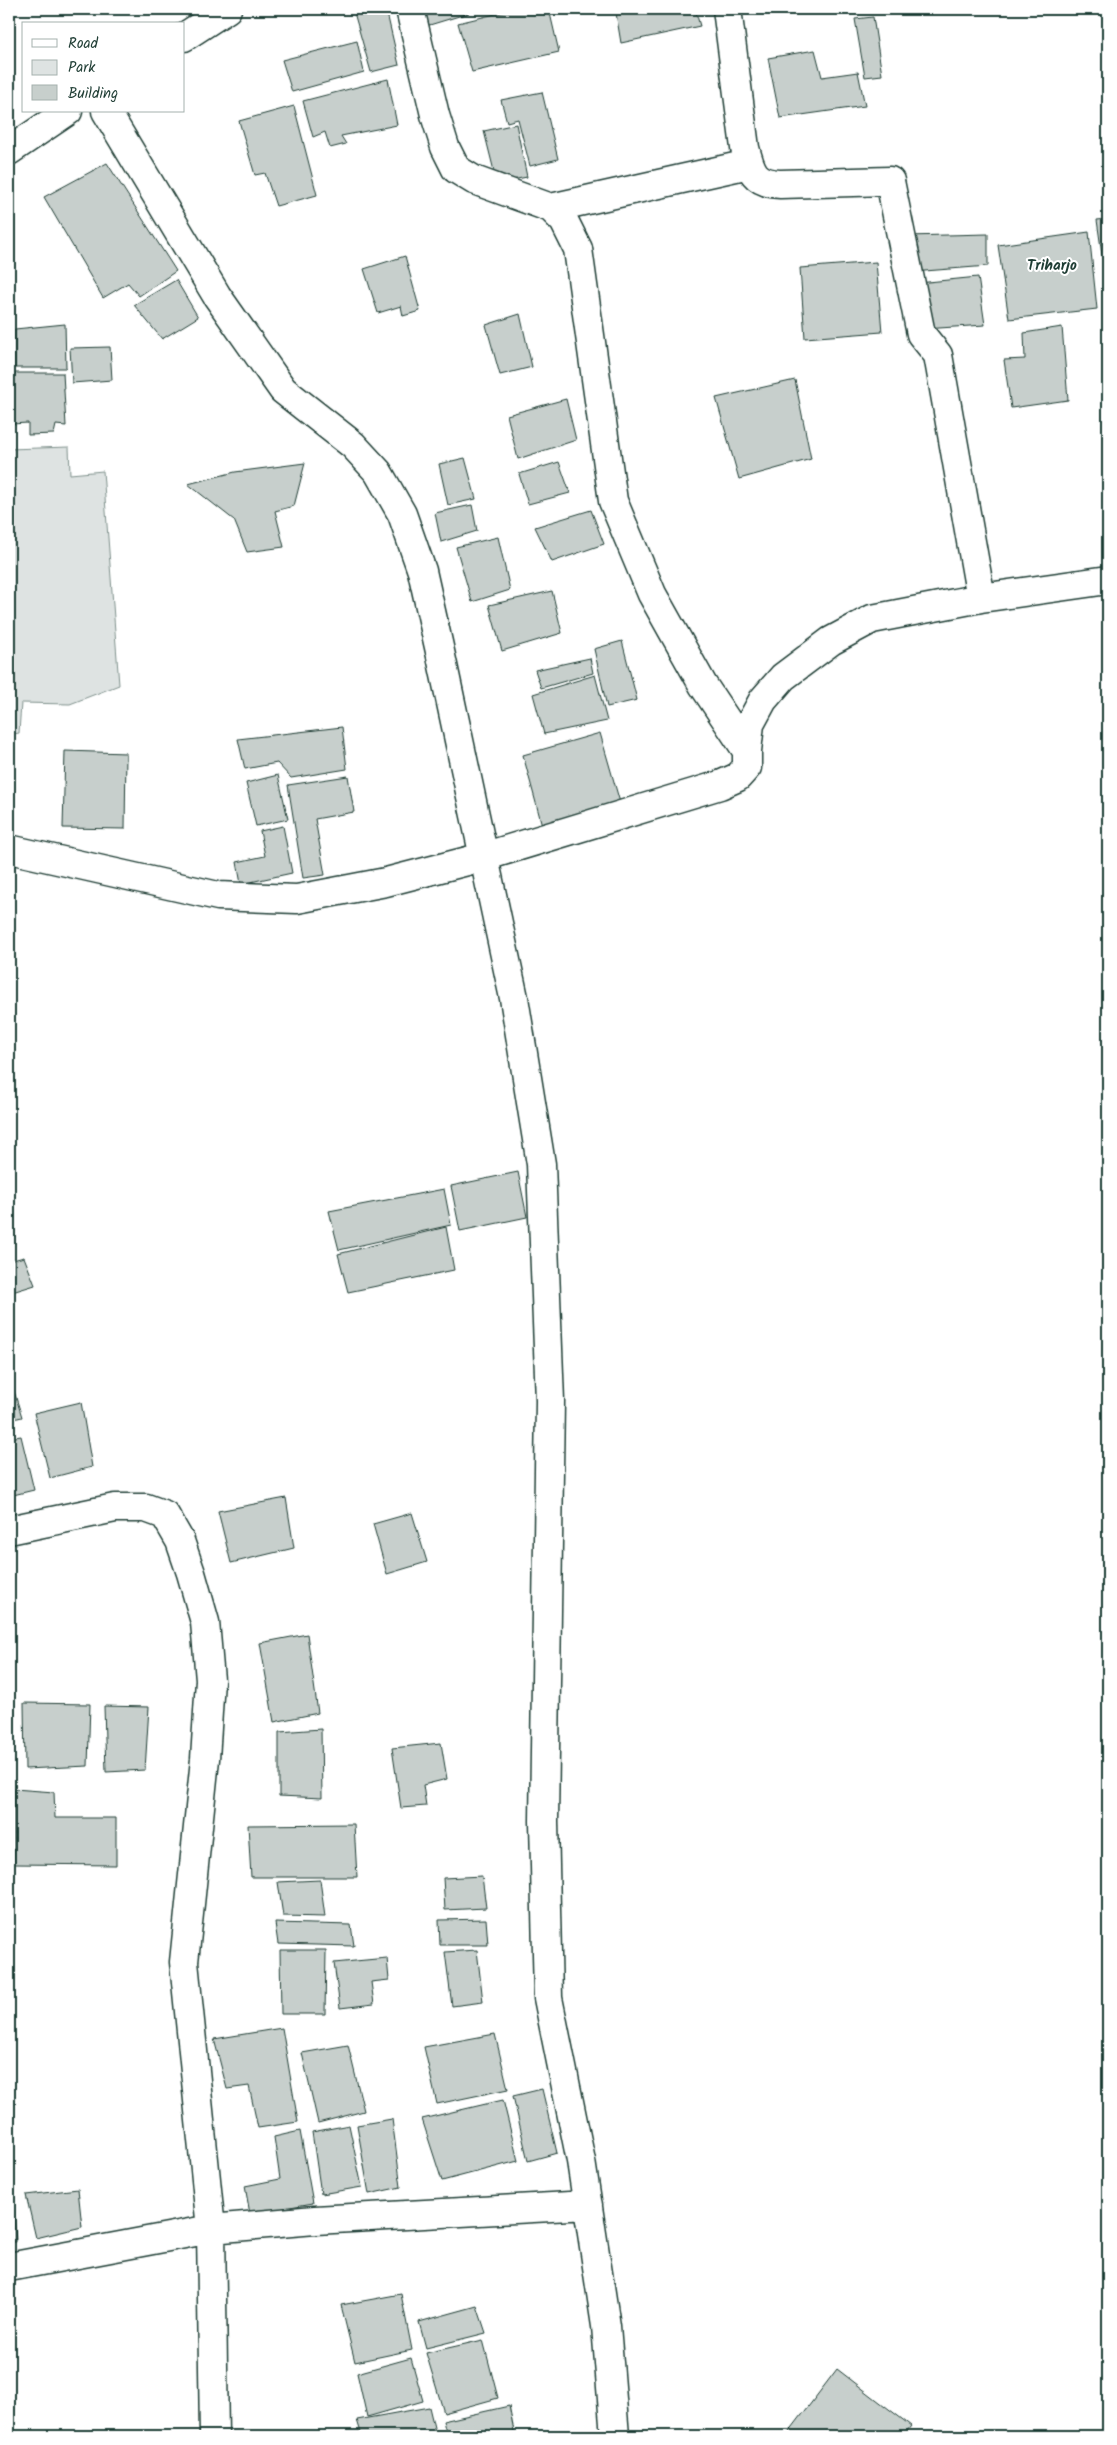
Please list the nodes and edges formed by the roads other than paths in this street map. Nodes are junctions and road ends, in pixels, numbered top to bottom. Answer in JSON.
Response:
{"nodes":[{"id":1,"x":228,"y":9,"type":"edge"},
{"id":2,"x":410,"y":9,"type":"edge"},
{"id":3,"x":728,"y":9,"type":"edge"},
{"id":4,"x":185,"y":36,"type":"edge"},
{"id":5,"x":67,"y":112,"type":"edge"},
{"id":6,"x":107,"y":112,"type":"edge"},
{"id":7,"x":9,"y":151,"type":"edge"},
{"id":8,"x":749,"y":164,"type":"junction"},
{"id":9,"x":551,"y":208,"type":"junction"},
{"id":10,"x":1108,"y":580,"type":"edge"},
{"id":11,"x":981,"y":598,"type":"junction"},
{"id":12,"x":747,"y":751,"type":"junction"},
{"id":13,"x":9,"y":848,"type":"edge"},
{"id":14,"x":483,"y":856,"type":"junction"},
{"id":15,"x":9,"y":1530,"type":"edge"},
{"id":16,"x":588,"y":2205,"type":"junction"},
{"id":17,"x":211,"y":2229,"type":"junction"},
{"id":18,"x":9,"y":2267,"type":"edge"},
{"id":19,"x":214,"y":2436,"type":"edge"},
{"id":20,"x":615,"y":2436,"type":"edge"}],
"edges":[{"from":1,"to":4,"type":"street"},
{"from":2,"to":9,"type":"street"},
{"from":3,"to":8,"type":"street"},
{"from":5,"to":7,"type":"street"},
{"from":6,"to":14,"type":"street"},
{"from":8,"to":9,"type":"street"},
{"from":8,"to":11,"type":"street"},
{"from":9,"to":12,"type":"street"},
{"from":10,"to":11,"type":"street"},
{"from":11,"to":12,"type":"street"},
{"from":12,"to":14,"type":"street"},
{"from":13,"to":14,"type":"street"},
{"from":14,"to":16,"type":"street"},
{"from":15,"to":17,"type":"street"},
{"from":16,"to":17,"type":"street"},
{"from":16,"to":20,"type":"street"},
{"from":17,"to":18,"type":"street"},
{"from":17,"to":19,"type":"street"}]}
